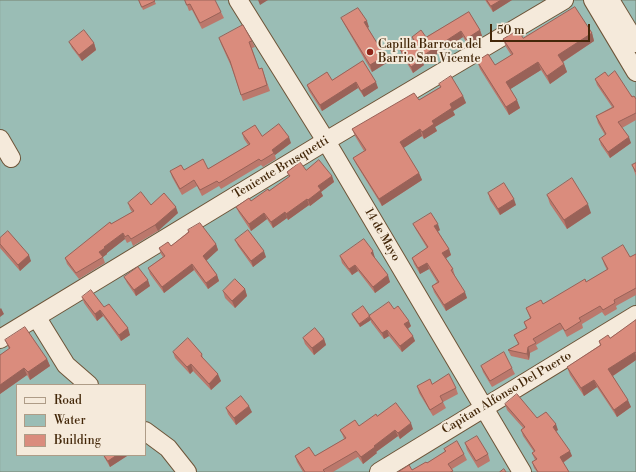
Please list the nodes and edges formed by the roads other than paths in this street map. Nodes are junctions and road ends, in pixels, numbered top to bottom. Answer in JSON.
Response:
{"nodes":[{"id":1,"x":238,"y":0,"type":"edge"},
{"id":2,"x":564,"y":0,"type":"edge"},
{"id":3,"x":593,"y":0,"type":"edge"},
{"id":4,"x":610,"y":0,"type":"edge"},
{"id":5,"x":636,"y":43,"type":"edge"},
{"id":6,"x":636,"y":72,"type":"edge"},
{"id":7,"x":0,"y":139,"type":"edge"},
{"id":8,"x":326,"y":141,"type":"junction"},
{"id":9,"x":11,"y":158,"type":"dead end"},
{"id":10,"x":636,"y":315,"type":"edge"},
{"id":11,"x":37,"y":318,"type":"junction"},
{"id":12,"x":0,"y":339,"type":"edge"},
{"id":13,"x":88,"y":384,"type":"edge"},
{"id":14,"x":483,"y":408,"type":"junction"},
{"id":15,"x":146,"y":432,"type":"edge"},
{"id":16,"x":187,"y":472,"type":"edge"},
{"id":17,"x":379,"y":472,"type":"edge"},
{"id":18,"x":522,"y":472,"type":"edge"}],
"edges":[{"from":1,"to":8,"type":"street","name":"14 de Mayo"},
{"from":2,"to":8,"type":"street","name":"Teniente Brusquetti"},
{"from":3,"to":6,"type":"street"},
{"from":4,"to":5,"type":"street"},
{"from":7,"to":9,"type":"street"},
{"from":8,"to":11,"type":"street","name":"Teniente Brusquetti"},
{"from":8,"to":14,"type":"street","name":"14 de Mayo"},
{"from":10,"to":14,"type":"street","name":"Capitan Alfonso Del Puerto"},
{"from":11,"to":12,"type":"street","name":"Teniente Brusquetti"},
{"from":11,"to":13,"type":"street"},
{"from":14,"to":17,"type":"street","name":"Capitan Alfonso Del Puerto"},
{"from":14,"to":18,"type":"street","name":"14 de Mayo"},
{"from":15,"to":16,"type":"street"}]}
